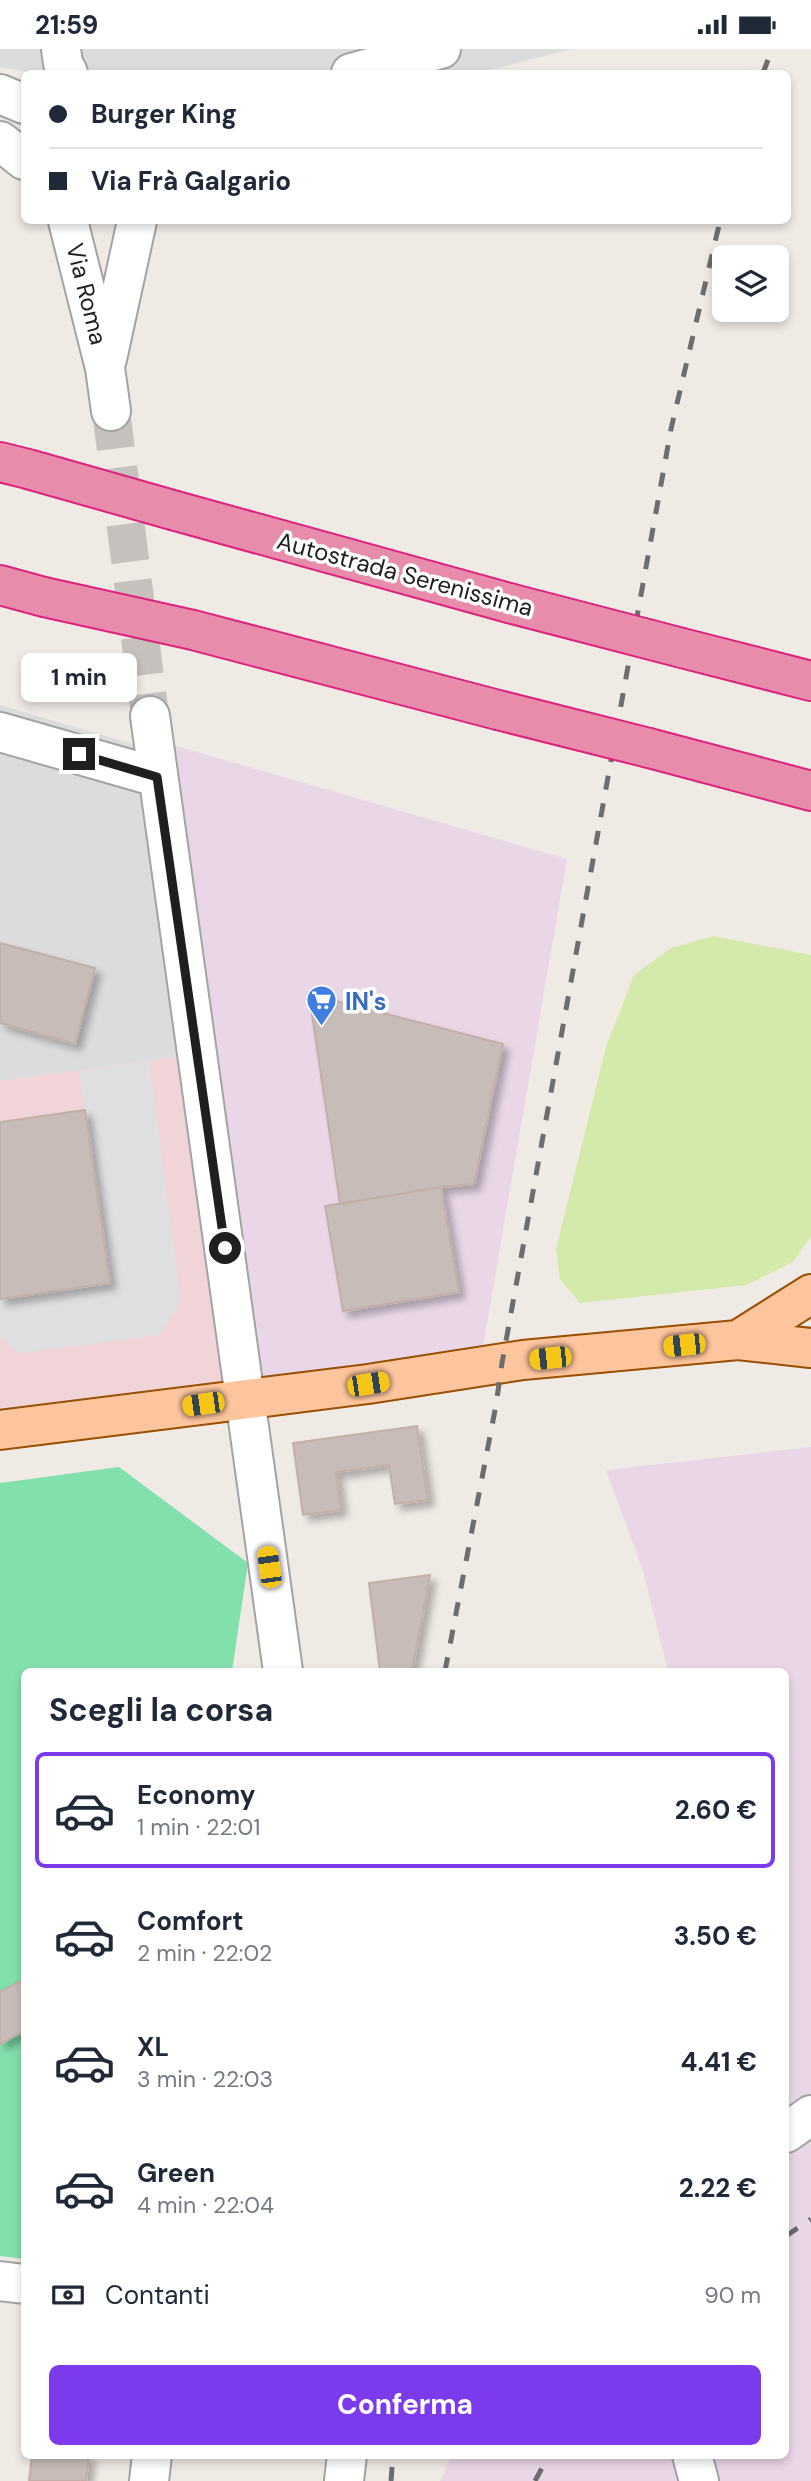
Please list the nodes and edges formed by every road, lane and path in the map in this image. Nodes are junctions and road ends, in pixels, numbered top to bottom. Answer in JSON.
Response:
{"nodes":[{"id":1,"x":61,"y":49,"type":"edge"},
{"id":2,"x":441,"y":49,"type":"edge"},
{"id":3,"x":66,"y":70,"type":"edge"},
{"id":4,"x":362,"y":70,"type":"edge"},
{"id":5,"x":0,"y":94,"type":"edge"},
{"id":6,"x":21,"y":103,"type":"edge"},
{"id":7,"x":69,"y":224,"type":"edge"},
{"id":8,"x":136,"y":224,"type":"edge"},
{"id":9,"x":105,"y":368,"type":"junction"},
{"id":10,"x":111,"y":411,"type":"tunnel mouth"},
{"id":11,"x":14,"y":466,"type":"edge"},
{"id":12,"x":0,"y":585,"type":"edge"},
{"id":13,"x":811,"y":681,"type":"edge"},
{"id":14,"x":149,"y":716,"type":"tunnel mouth"},
{"id":15,"x":0,"y":732,"type":"edge"},
{"id":16,"x":157,"y":777,"type":"junction"},
{"id":17,"x":811,"y":791,"type":"edge"},
{"id":18,"x":811,"y":1294,"type":"edge"},
{"id":19,"x":738,"y":1340,"type":"junction"},
{"id":20,"x":811,"y":1348,"type":"edge"},
{"id":21,"x":245,"y":1399,"type":"junction"},
{"id":22,"x":0,"y":1430,"type":"edge"},
{"id":23,"x":275,"y":1614,"type":"junction"},
{"id":24,"x":267,"y":1668,"type":"edge"},
{"id":25,"x":283,"y":1668,"type":"edge"},
{"id":26,"x":811,"y":2115,"type":"edge"},
{"id":27,"x":789,"y":2131,"type":"edge"},
{"id":28,"x":0,"y":2281,"type":"edge"},
{"id":29,"x":21,"y":2284,"type":"edge"},
{"id":30,"x":152,"y":2459,"type":"edge"},
{"id":31,"x":347,"y":2459,"type":"edge"},
{"id":32,"x":693,"y":2459,"type":"edge"},
{"id":33,"x":149,"y":2481,"type":"edge"},
{"id":34,"x":344,"y":2481,"type":"edge"},
{"id":35,"x":699,"y":2481,"type":"edge"}],
"edges":[{"from":1,"to":3,"type":"street"},
{"from":2,"to":4,"type":"street"},
{"from":5,"to":6,"type":"street"},
{"from":7,"to":9,"type":"street","name":"Via Roma"},
{"from":8,"to":9,"type":"street","name":"Via Roma"},
{"from":9,"to":10,"type":"street","name":"Via Roma"},
{"from":11,"to":13,"type":"highway","name":"Autostrada Serenissima","bridge":true},
{"from":12,"to":17,"type":"highway","bridge":true},
{"from":14,"to":16,"type":"street"},
{"from":15,"to":16,"type":"street"},
{"from":16,"to":21,"type":"street"},
{"from":18,"to":19,"type":"main road"},
{"from":19,"to":20,"type":"main road"},
{"from":19,"to":21,"type":"main road"},
{"from":21,"to":22,"type":"main road"},
{"from":21,"to":23,"type":"street"},
{"from":23,"to":24,"type":"street"},
{"from":23,"to":25,"type":"street"},
{"from":26,"to":27,"type":"street"},
{"from":28,"to":29,"type":"street"},
{"from":30,"to":33,"type":"street"},
{"from":31,"to":34,"type":"street"},
{"from":32,"to":35,"type":"street"}]}
